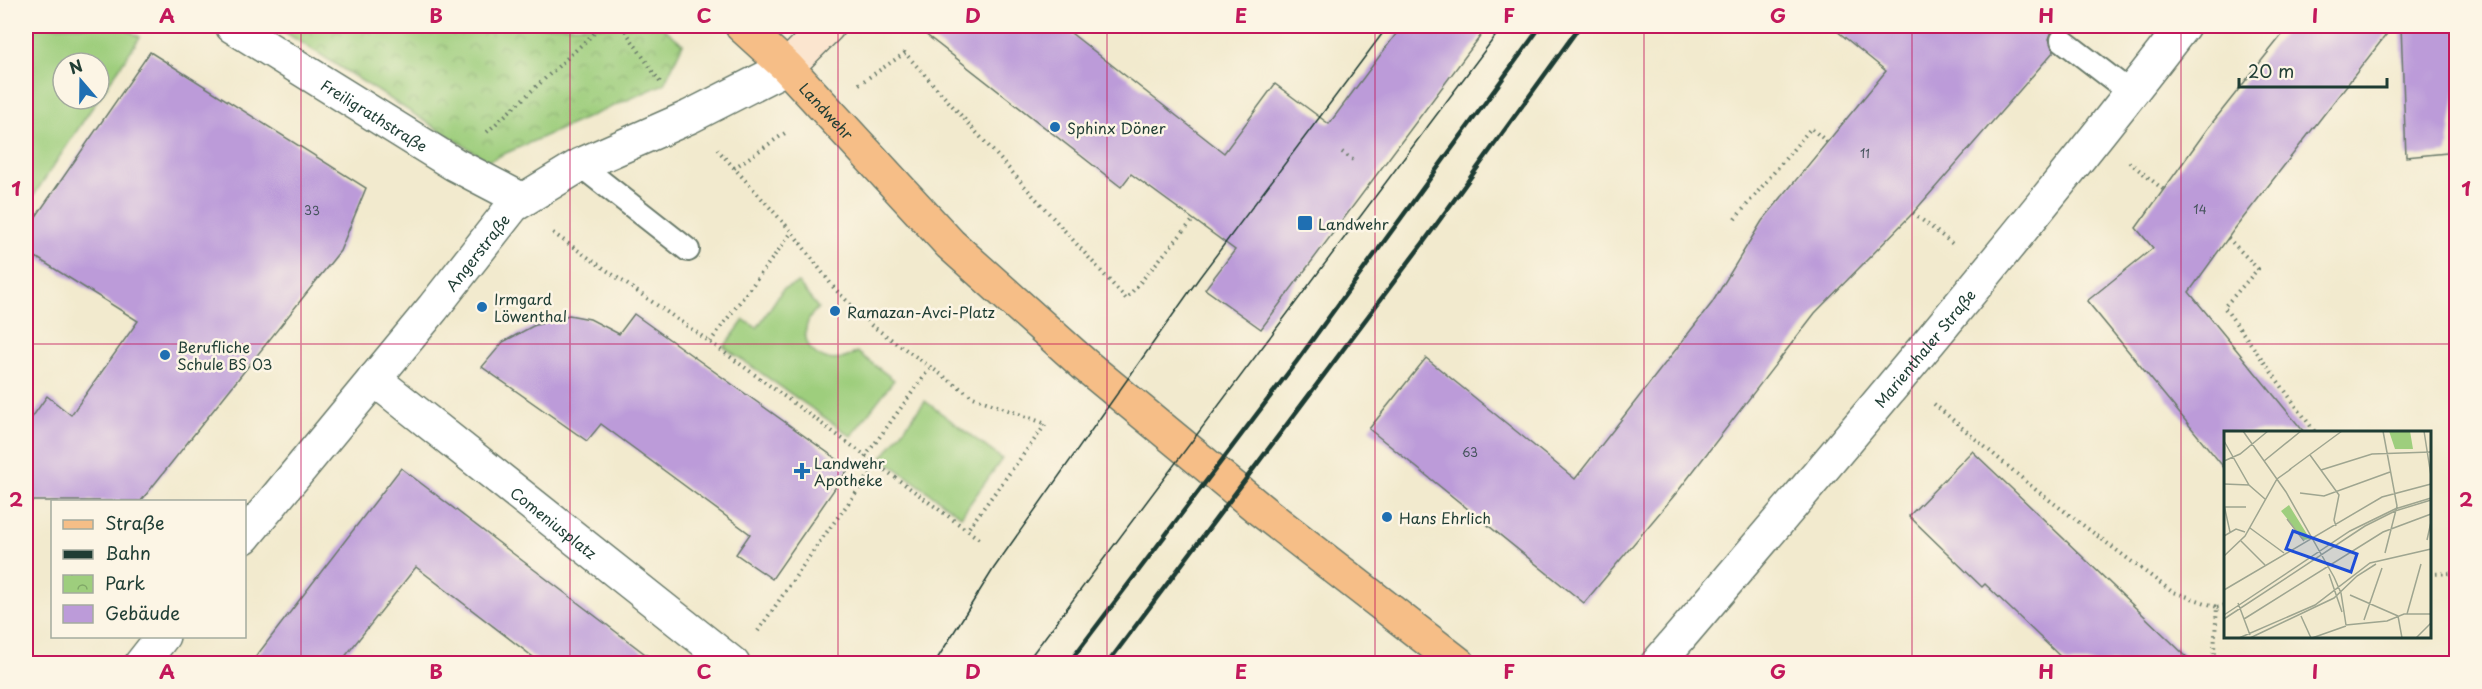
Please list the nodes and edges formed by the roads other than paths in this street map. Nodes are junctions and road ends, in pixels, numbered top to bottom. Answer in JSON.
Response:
{"nodes":[{"id":1,"x":232,"y":26,"type":"edge"},
{"id":2,"x":742,"y":26,"type":"edge"},
{"id":3,"x":828,"y":26,"type":"edge"},
{"id":4,"x":2183,"y":26,"type":"edge"},
{"id":5,"x":2062,"y":40,"type":"dead end"},
{"id":6,"x":787,"y":67,"type":"junction"},
{"id":7,"x":2131,"y":93,"type":"junction"},
{"id":8,"x":580,"y":165,"type":"junction"},
{"id":9,"x":517,"y":202,"type":"junction"},
{"id":10,"x":688,"y":249,"type":"dead end"},
{"id":11,"x":374,"y":379,"type":"junction"},
{"id":12,"x":246,"y":535,"type":"edge"},
{"id":13,"x":161,"y":638,"type":"edge"},
{"id":14,"x":141,"y":663,"type":"edge"},
{"id":15,"x":733,"y":663,"type":"edge"},
{"id":16,"x":1459,"y":663,"type":"edge"},
{"id":17,"x":1657,"y":663,"type":"edge"}],
"edges":[{"from":1,"to":9,"type":"street","name":"Freiligrathstraße"},
{"from":2,"to":6,"type":"main road","name":"Landwehr"},
{"from":3,"to":6,"type":"street"},
{"from":4,"to":7,"type":"street","name":"Marienthaler Straße"},
{"from":5,"to":7,"type":"lane"},
{"from":6,"to":8,"type":"street","name":"Angerstraße"},
{"from":6,"to":16,"type":"main road","name":"Landwehr"},
{"from":7,"to":17,"type":"street","name":"Marienthaler Straße"},
{"from":8,"to":9,"type":"street","name":"Angerstraße"},
{"from":8,"to":10,"type":"lane"},
{"from":9,"to":11,"type":"street","name":"Angerstraße"},
{"from":11,"to":12,"type":"street","name":"Angerstraße"},
{"from":11,"to":15,"type":"street","name":"Comeniusplatz"},
{"from":13,"to":14,"type":"street"}]}
